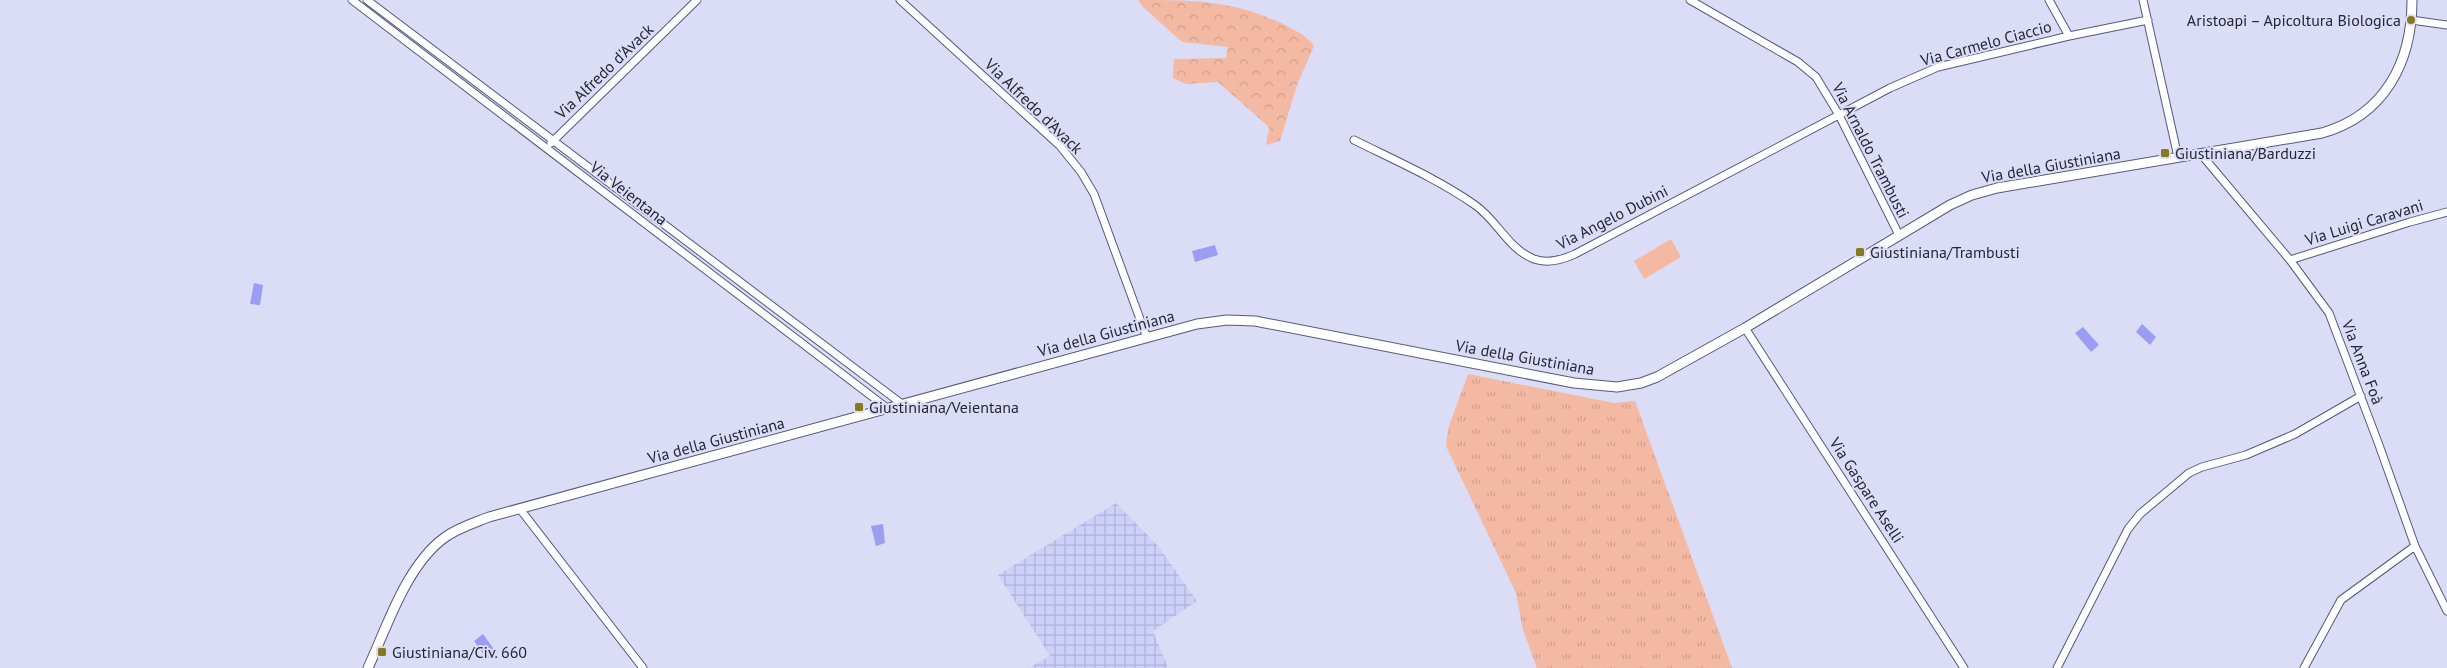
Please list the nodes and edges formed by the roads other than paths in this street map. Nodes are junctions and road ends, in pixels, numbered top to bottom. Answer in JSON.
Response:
{"nodes":[{"id":1,"x":352,"y":0,"type":"edge"},
{"id":2,"x":367,"y":0,"type":"edge"},
{"id":3,"x":697,"y":0,"type":"edge"},
{"id":4,"x":900,"y":0,"type":"edge"},
{"id":5,"x":1690,"y":0,"type":"edge"},
{"id":6,"x":2049,"y":0,"type":"edge"},
{"id":7,"x":2143,"y":0,"type":"edge"},
{"id":8,"x":2412,"y":0,"type":"edge"},
{"id":9,"x":2148,"y":20,"type":"junction"},
{"id":10,"x":2411,"y":20,"type":"junction"},
{"id":11,"x":2447,"y":25,"type":"edge"},
{"id":12,"x":2069,"y":36,"type":"junction"},
{"id":13,"x":1840,"y":115,"type":"junction"},
{"id":14,"x":1354,"y":140,"type":"dead end"},
{"id":15,"x":552,"y":141,"type":"junction"},
{"id":16,"x":547,"y":147,"type":"junction"},
{"id":17,"x":2200,"y":153,"type":"junction"},
{"id":18,"x":2178,"y":157,"type":"junction"},
{"id":19,"x":2447,"y":212,"type":"edge"},
{"id":20,"x":1899,"y":235,"type":"junction"},
{"id":21,"x":2290,"y":260,"type":"junction"},
{"id":22,"x":1745,"y":328,"type":"junction"},
{"id":23,"x":1147,"y":338,"type":"junction"},
{"id":24,"x":2361,"y":396,"type":"junction"},
{"id":25,"x":902,"y":404,"type":"junction"},
{"id":26,"x":887,"y":408,"type":"junction"},
{"id":27,"x":520,"y":509,"type":"junction"},
{"id":28,"x":2414,"y":546,"type":"junction"},
{"id":29,"x":2447,"y":611,"type":"edge"},
{"id":30,"x":368,"y":668,"type":"edge"},
{"id":31,"x":643,"y":668,"type":"edge"},
{"id":32,"x":1964,"y":668,"type":"edge"},
{"id":33,"x":2056,"y":668,"type":"edge"},
{"id":34,"x":2304,"y":668,"type":"edge"}],
"edges":[{"from":1,"to":16,"type":"street","name":"Via Veientana"},
{"from":2,"to":15,"type":"street","name":"Via Veientana"},
{"from":3,"to":15,"type":"street","name":"Via Alfredo d'Avack"},
{"from":4,"to":23,"type":"street","name":"Via Alfredo d'Avack"},
{"from":5,"to":13,"type":"street","name":"Via Arnaldo Trambusti"},
{"from":6,"to":12,"type":"street"},
{"from":7,"to":9,"type":"street"},
{"from":8,"to":10,"type":"street","name":"Via della Giustiniana"},
{"from":9,"to":12,"type":"street","name":"Via Carmelo Ciaccio"},
{"from":9,"to":18,"type":"street"},
{"from":10,"to":11,"type":"street"},
{"from":10,"to":17,"type":"street","name":"Via della Giustiniana"},
{"from":12,"to":13,"type":"street","name":"Via Carmelo Ciaccio"},
{"from":13,"to":14,"type":"street","name":"Via Angelo Dubini"},
{"from":13,"to":20,"type":"street","name":"Via Arnaldo Trambusti"},
{"from":15,"to":16,"type":"street","name":"Via Alfredo d'Avack"},
{"from":15,"to":25,"type":"street","name":"Via Veientana"},
{"from":16,"to":26,"type":"street","name":"Via Veientana"},
{"from":17,"to":18,"type":"street","name":"Via della Giustiniana"},
{"from":17,"to":21,"type":"street","name":"Via Anna Foà"},
{"from":18,"to":20,"type":"street","name":"Via della Giustiniana"},
{"from":19,"to":21,"type":"street","name":"Via Luigi Caravani"},
{"from":20,"to":22,"type":"street","name":"Via della Giustiniana"},
{"from":21,"to":24,"type":"street","name":"Via Anna Foà"},
{"from":22,"to":23,"type":"street","name":"Via della Giustiniana"},
{"from":22,"to":32,"type":"street","name":"Via Gaspare Aselli"},
{"from":23,"to":25,"type":"street","name":"Via della Giustiniana"},
{"from":24,"to":28,"type":"street","name":"Via Anna Foà"},
{"from":24,"to":33,"type":"street"},
{"from":25,"to":26,"type":"street","name":"Via della Giustiniana"},
{"from":26,"to":27,"type":"street","name":"Via della Giustiniana"},
{"from":27,"to":30,"type":"street","name":"Via della Giustiniana"},
{"from":27,"to":31,"type":"street"},
{"from":28,"to":29,"type":"street","name":"Via Anna Foà"},
{"from":28,"to":34,"type":"street"}]}
